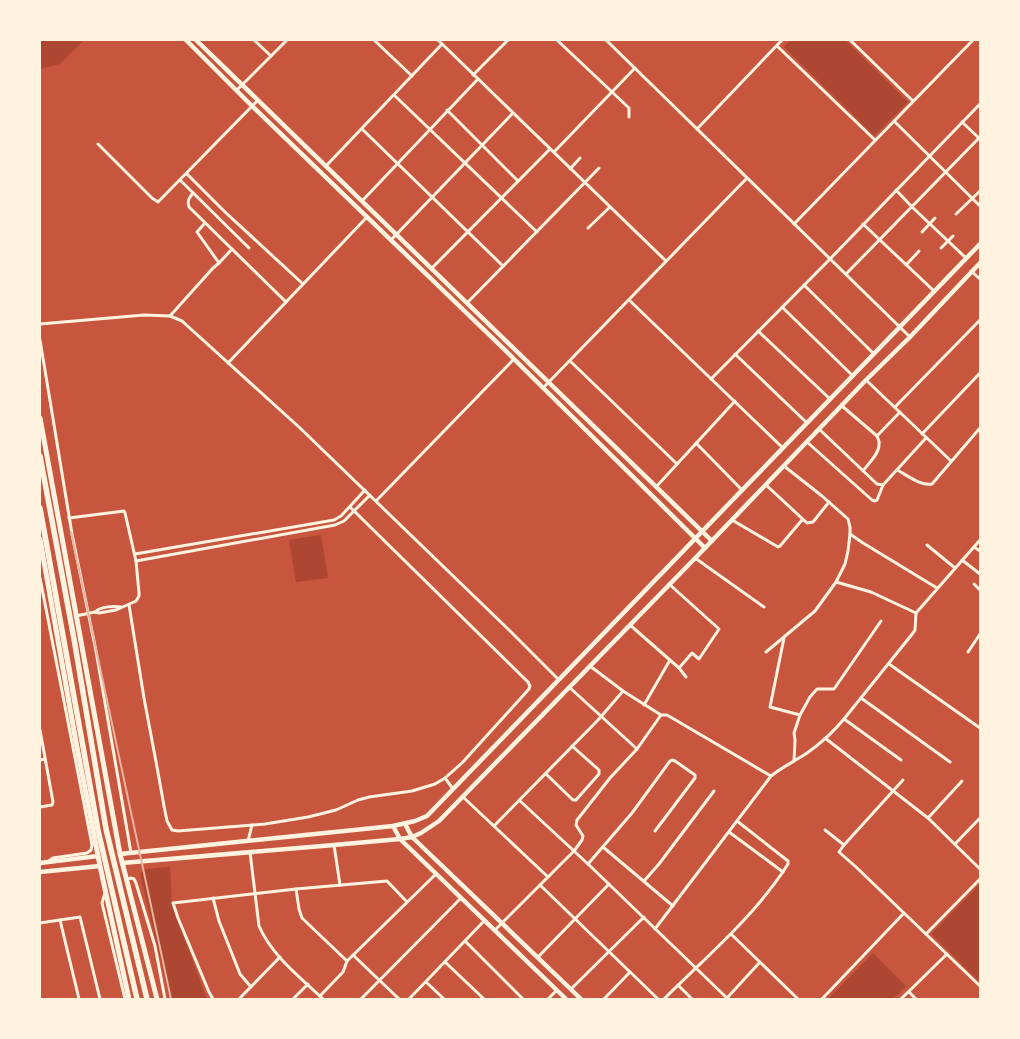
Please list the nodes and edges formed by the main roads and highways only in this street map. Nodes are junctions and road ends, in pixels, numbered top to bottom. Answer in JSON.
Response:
{"nodes":[{"id":1,"x":40,"y":418,"type":"edge"},
{"id":2,"x":40,"y":456,"type":"edge"},
{"id":3,"x":40,"y":508,"type":"edge"},
{"id":4,"x":40,"y":539,"type":"edge"},
{"id":5,"x":99,"y":744,"type":"junction"},
{"id":6,"x":78,"y":748,"type":"junction"},
{"id":7,"x":134,"y":914,"type":"junction"},
{"id":8,"x":112,"y":919,"type":"junction"},
{"id":9,"x":129,"y":999,"type":"edge"},
{"id":10,"x":137,"y":999,"type":"edge"},
{"id":11,"x":147,"y":999,"type":"edge"},
{"id":12,"x":157,"y":999,"type":"edge"}],
"edges":[{"from":1,"to":5,"type":"main road"},
{"from":2,"to":11,"type":"highway"},
{"from":3,"to":10,"type":"highway"},
{"from":4,"to":6,"type":"main road"},
{"from":5,"to":6,"type":"main road"},
{"from":5,"to":7,"type":"main road"},
{"from":6,"to":8,"type":"main road"},
{"from":7,"to":8,"type":"main road"},
{"from":7,"to":12,"type":"main road"},
{"from":8,"to":9,"type":"main road"}]}
